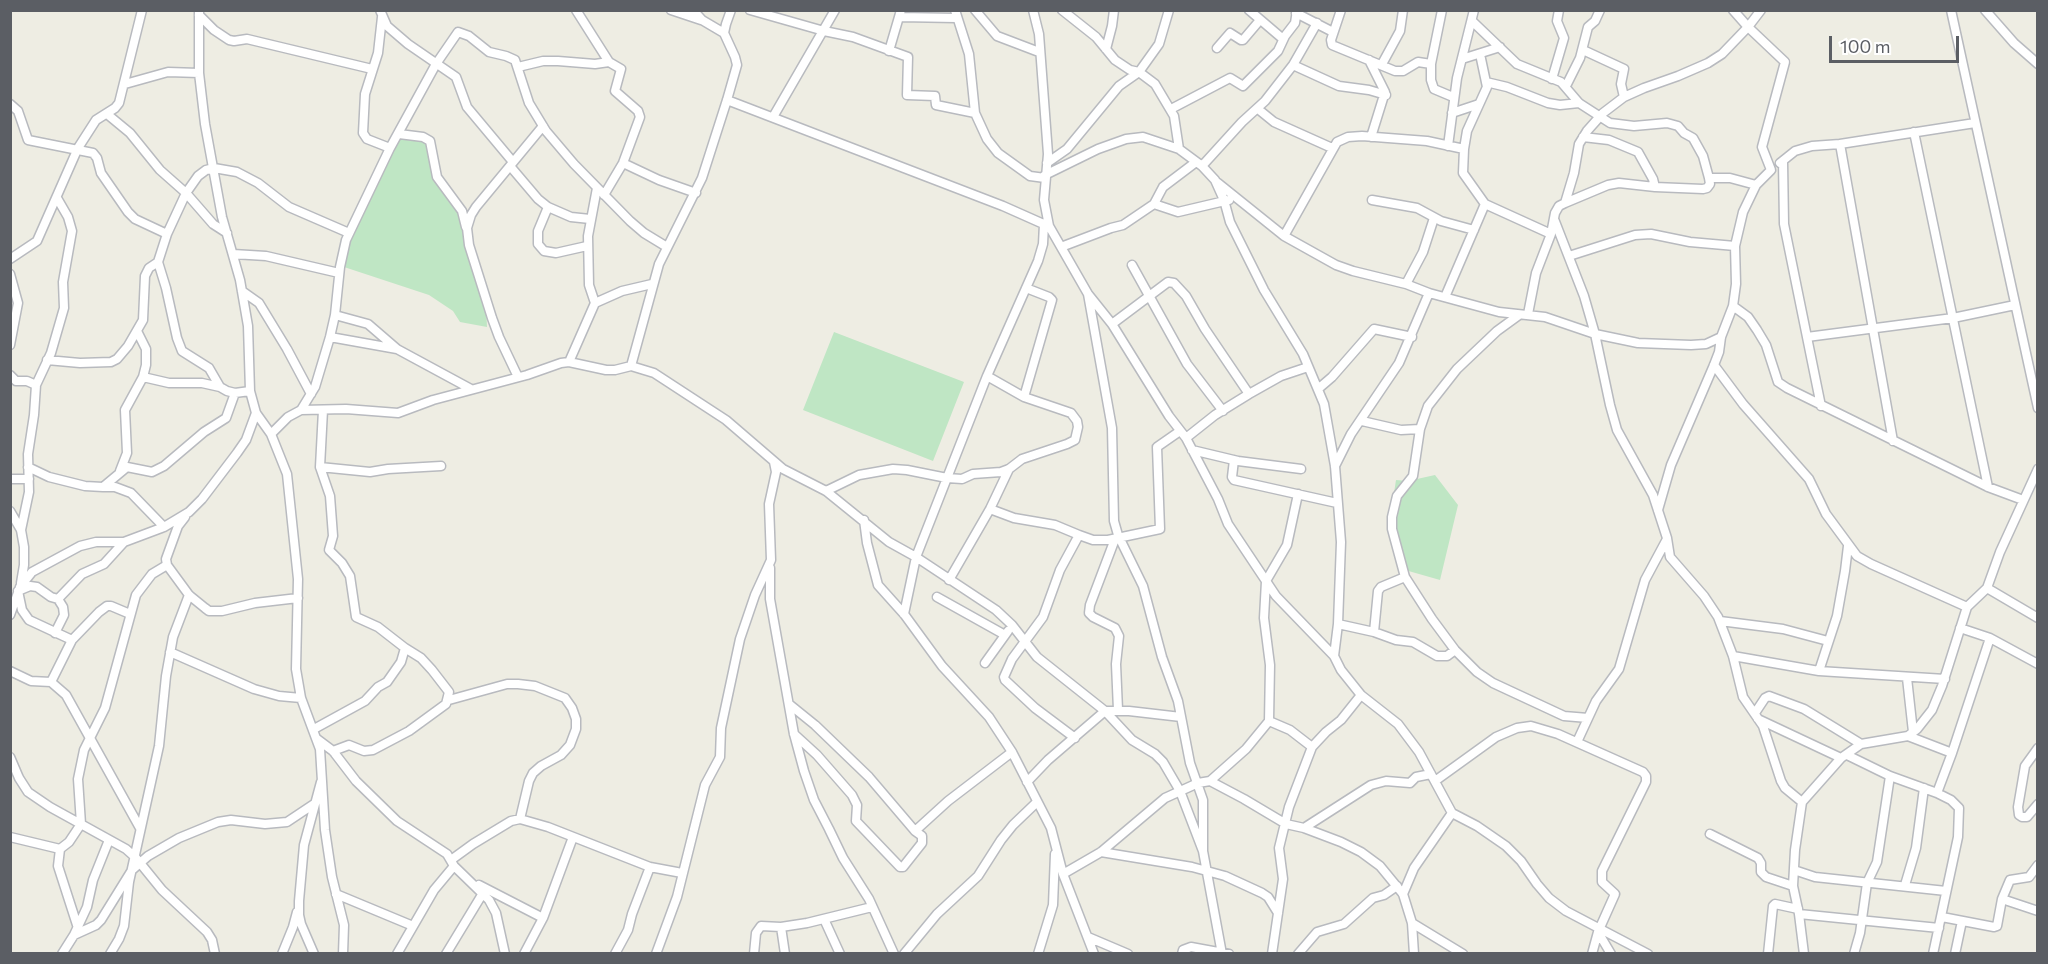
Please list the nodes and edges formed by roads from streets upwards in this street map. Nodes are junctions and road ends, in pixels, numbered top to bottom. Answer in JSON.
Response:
{"nodes":[{"id":1,"x":142,"y":10,"type":"edge"},
{"id":2,"x":576,"y":10,"type":"edge"},
{"id":3,"x":670,"y":10,"type":"edge"},
{"id":4,"x":693,"y":10,"type":"edge"},
{"id":5,"x":731,"y":10,"type":"edge"},
{"id":6,"x":750,"y":10,"type":"edge"},
{"id":7,"x":835,"y":10,"type":"edge"},
{"id":8,"x":975,"y":10,"type":"edge"},
{"id":9,"x":1033,"y":10,"type":"edge"},
{"id":10,"x":1062,"y":10,"type":"edge"},
{"id":11,"x":1114,"y":10,"type":"edge"},
{"id":12,"x":1169,"y":10,"type":"edge"},
{"id":13,"x":1249,"y":10,"type":"edge"},
{"id":14,"x":1341,"y":10,"type":"edge"},
{"id":15,"x":1403,"y":10,"type":"edge"},
{"id":16,"x":1442,"y":10,"type":"edge"},
{"id":17,"x":1474,"y":10,"type":"edge"},
{"id":18,"x":1559,"y":10,"type":"edge"},
{"id":19,"x":1600,"y":10,"type":"edge"},
{"id":20,"x":1733,"y":10,"type":"edge"},
{"id":21,"x":1761,"y":10,"type":"edge"},
{"id":22,"x":1951,"y":10,"type":"edge"},
{"id":23,"x":1985,"y":10,"type":"edge"},
{"id":24,"x":1296,"y":12,"type":"edge"},
{"id":25,"x":199,"y":13,"type":"edge"},
{"id":26,"x":381,"y":14,"type":"edge"},
{"id":27,"x":901,"y":14,"type":"edge"},
{"id":28,"x":956,"y":14,"type":"edge"},
{"id":29,"x":702,"y":20,"type":"junction"},
{"id":30,"x":1260,"y":20,"type":"junction"},
{"id":31,"x":1472,"y":21,"type":"junction"},
{"id":32,"x":1317,"y":23,"type":"junction"},
{"id":33,"x":1748,"y":27,"type":"junction"},
{"id":34,"x":824,"y":31,"type":"junction"},
{"id":35,"x":1333,"y":32,"type":"junction"},
{"id":36,"x":724,"y":33,"type":"junction"},
{"id":37,"x":1283,"y":39,"type":"junction"},
{"id":38,"x":1500,"y":47,"type":"junction"},
{"id":39,"x":1217,"y":48,"type":"dead end"},
{"id":40,"x":1106,"y":49,"type":"junction"},
{"id":41,"x":1583,"y":50,"type":"junction"},
{"id":42,"x":889,"y":51,"type":"junction"},
{"id":43,"x":1039,"y":52,"type":"junction"},
{"id":44,"x":1480,"y":54,"type":"junction"},
{"id":45,"x":1462,"y":59,"type":"junction"},
{"id":46,"x":1369,"y":60,"type":"junction"},
{"id":47,"x":609,"y":62,"type":"junction"},
{"id":48,"x":436,"y":64,"type":"junction"},
{"id":49,"x":1382,"y":64,"type":"junction"},
{"id":50,"x":1431,"y":64,"type":"junction"},
{"id":51,"x":2037,"y":64,"type":"edge"},
{"id":52,"x":1293,"y":65,"type":"junction"},
{"id":53,"x":518,"y":66,"type":"junction"},
{"id":54,"x":372,"y":69,"type":"junction"},
{"id":55,"x":1139,"y":72,"type":"junction"},
{"id":56,"x":199,"y":73,"type":"junction"},
{"id":57,"x":1552,"y":79,"type":"junction"},
{"id":58,"x":1486,"y":82,"type":"junction"},
{"id":59,"x":125,"y":84,"type":"junction"},
{"id":60,"x":1566,"y":86,"type":"junction"},
{"id":61,"x":1386,"y":95,"type":"junction"},
{"id":62,"x":1454,"y":97,"type":"junction"},
{"id":63,"x":1624,"y":97,"type":"junction"},
{"id":64,"x":727,"y":100,"type":"junction"},
{"id":65,"x":1579,"y":102,"type":"junction"},
{"id":66,"x":10,"y":104,"type":"edge"},
{"id":67,"x":1479,"y":104,"type":"junction"},
{"id":68,"x":1171,"y":109,"type":"junction"},
{"id":69,"x":1258,"y":109,"type":"junction"},
{"id":70,"x":975,"y":113,"type":"junction"},
{"id":71,"x":1452,"y":113,"type":"junction"},
{"id":72,"x":107,"y":114,"type":"junction"},
{"id":73,"x":773,"y":117,"type":"junction"},
{"id":74,"x":1599,"y":118,"type":"junction"},
{"id":75,"x":1975,"y":123,"type":"junction"},
{"id":76,"x":1614,"y":125,"type":"junction"},
{"id":77,"x":543,"y":126,"type":"junction"},
{"id":78,"x":1914,"y":132,"type":"junction"},
{"id":79,"x":399,"y":134,"type":"junction"},
{"id":80,"x":1371,"y":136,"type":"junction"},
{"id":81,"x":1583,"y":137,"type":"junction"},
{"id":82,"x":1609,"y":140,"type":"junction"},
{"id":83,"x":1840,"y":144,"type":"junction"},
{"id":84,"x":1448,"y":146,"type":"junction"},
{"id":85,"x":78,"y":148,"type":"junction"},
{"id":86,"x":390,"y":148,"type":"junction"},
{"id":87,"x":1332,"y":148,"type":"junction"},
{"id":88,"x":1179,"y":149,"type":"junction"},
{"id":89,"x":1464,"y":149,"type":"junction"},
{"id":90,"x":1783,"y":161,"type":"junction"},
{"id":91,"x":623,"y":163,"type":"junction"},
{"id":92,"x":1047,"y":163,"type":"junction"},
{"id":93,"x":511,"y":164,"type":"junction"},
{"id":94,"x":1199,"y":164,"type":"junction"},
{"id":95,"x":214,"y":168,"type":"junction"},
{"id":96,"x":1771,"y":170,"type":"junction"},
{"id":97,"x":1045,"y":177,"type":"junction"},
{"id":98,"x":1709,"y":178,"type":"junction"},
{"id":99,"x":1215,"y":180,"type":"junction"},
{"id":100,"x":1756,"y":185,"type":"junction"},
{"id":101,"x":1655,"y":188,"type":"junction"},
{"id":102,"x":601,"y":192,"type":"junction"},
{"id":103,"x":696,"y":193,"type":"junction"},
{"id":104,"x":186,"y":194,"type":"junction"},
{"id":105,"x":57,"y":198,"type":"junction"},
{"id":106,"x":1236,"y":199,"type":"junction"},
{"id":107,"x":1224,"y":200,"type":"junction"},
{"id":108,"x":1372,"y":200,"type":"dead end"},
{"id":109,"x":1565,"y":203,"type":"junction"},
{"id":110,"x":1154,"y":204,"type":"junction"},
{"id":111,"x":1485,"y":204,"type":"junction"},
{"id":112,"x":548,"y":207,"type":"junction"},
{"id":113,"x":1434,"y":218,"type":"junction"},
{"id":114,"x":590,"y":219,"type":"junction"},
{"id":115,"x":1554,"y":219,"type":"junction"},
{"id":116,"x":1046,"y":225,"type":"junction"},
{"id":117,"x":1474,"y":230,"type":"junction"},
{"id":118,"x":226,"y":233,"type":"junction"},
{"id":119,"x":349,"y":233,"type":"junction"},
{"id":120,"x":167,"y":234,"type":"junction"},
{"id":121,"x":1551,"y":234,"type":"junction"},
{"id":122,"x":467,"y":235,"type":"junction"},
{"id":123,"x":1284,"y":236,"type":"junction"},
{"id":124,"x":587,"y":246,"type":"junction"},
{"id":125,"x":1736,"y":246,"type":"junction"},
{"id":126,"x":667,"y":247,"type":"junction"},
{"id":127,"x":1061,"y":247,"type":"junction"},
{"id":128,"x":233,"y":254,"type":"junction"},
{"id":129,"x":1569,"y":256,"type":"junction"},
{"id":130,"x":10,"y":259,"type":"edge"},
{"id":131,"x":158,"y":262,"type":"junction"},
{"id":132,"x":1132,"y":265,"type":"dead end"},
{"id":133,"x":339,"y":273,"type":"junction"},
{"id":134,"x":10,"y":274,"type":"edge"},
{"id":135,"x":652,"y":284,"type":"junction"},
{"id":136,"x":1407,"y":284,"type":"junction"},
{"id":137,"x":1026,"y":288,"type":"junction"},
{"id":138,"x":242,"y":291,"type":"junction"},
{"id":139,"x":1429,"y":292,"type":"junction"},
{"id":140,"x":1088,"y":294,"type":"junction"},
{"id":141,"x":1149,"y":296,"type":"junction"},
{"id":142,"x":1446,"y":297,"type":"junction"},
{"id":143,"x":595,"y":303,"type":"junction"},
{"id":144,"x":2015,"y":305,"type":"junction"},
{"id":145,"x":1733,"y":306,"type":"junction"},
{"id":146,"x":335,"y":315,"type":"junction"},
{"id":147,"x":1523,"y":315,"type":"junction"},
{"id":148,"x":1953,"y":318,"type":"junction"},
{"id":149,"x":1112,"y":324,"type":"junction"},
{"id":150,"x":1874,"y":328,"type":"junction"},
{"id":151,"x":137,"y":331,"type":"junction"},
{"id":152,"x":1596,"y":334,"type":"junction"},
{"id":153,"x":330,"y":337,"type":"junction"},
{"id":154,"x":1412,"y":337,"type":"junction"},
{"id":155,"x":1721,"y":337,"type":"junction"},
{"id":156,"x":1807,"y":337,"type":"junction"},
{"id":157,"x":10,"y":345,"type":"edge"},
{"id":158,"x":397,"y":349,"type":"junction"},
{"id":159,"x":48,"y":360,"type":"junction"},
{"id":160,"x":569,"y":362,"type":"junction"},
{"id":161,"x":1714,"y":365,"type":"junction"},
{"id":162,"x":631,"y":366,"type":"junction"},
{"id":163,"x":1308,"y":367,"type":"junction"},
{"id":164,"x":10,"y":375,"type":"edge"},
{"id":165,"x":987,"y":376,"type":"junction"},
{"id":166,"x":143,"y":377,"type":"junction"},
{"id":167,"x":518,"y":377,"type":"junction"},
{"id":168,"x":36,"y":385,"type":"junction"},
{"id":169,"x":220,"y":387,"type":"junction"},
{"id":170,"x":471,"y":389,"type":"junction"},
{"id":171,"x":1318,"y":389,"type":"junction"},
{"id":172,"x":250,"y":392,"type":"junction"},
{"id":173,"x":235,"y":393,"type":"junction"},
{"id":174,"x":311,"y":394,"type":"junction"},
{"id":175,"x":1250,"y":394,"type":"junction"},
{"id":176,"x":1024,"y":397,"type":"junction"},
{"id":177,"x":1821,"y":406,"type":"junction"},
{"id":178,"x":2037,"y":408,"type":"edge"},
{"id":179,"x":301,"y":410,"type":"junction"},
{"id":180,"x":323,"y":410,"type":"junction"},
{"id":181,"x":1223,"y":411,"type":"junction"},
{"id":182,"x":256,"y":413,"type":"junction"},
{"id":183,"x":1362,"y":421,"type":"junction"},
{"id":184,"x":1420,"y":429,"type":"junction"},
{"id":185,"x":271,"y":434,"type":"junction"},
{"id":186,"x":1183,"y":435,"type":"junction"},
{"id":187,"x":1893,"y":441,"type":"junction"},
{"id":188,"x":1192,"y":450,"type":"junction"},
{"id":189,"x":1234,"y":460,"type":"junction"},
{"id":190,"x":774,"y":462,"type":"junction"},
{"id":191,"x":441,"y":466,"type":"dead end"},
{"id":192,"x":1335,"y":466,"type":"junction"},
{"id":193,"x":28,"y":467,"type":"junction"},
{"id":194,"x":320,"y":467,"type":"junction"},
{"id":195,"x":1009,"y":469,"type":"junction"},
{"id":196,"x":1301,"y":469,"type":"dead end"},
{"id":197,"x":2037,"y":469,"type":"edge"},
{"id":198,"x":120,"y":471,"type":"junction"},
{"id":199,"x":947,"y":478,"type":"junction"},
{"id":200,"x":10,"y":479,"type":"edge"},
{"id":201,"x":29,"y":479,"type":"junction"},
{"id":202,"x":103,"y":487,"type":"junction"},
{"id":203,"x":1988,"y":487,"type":"junction"},
{"id":204,"x":826,"y":491,"type":"junction"},
{"id":205,"x":1298,"y":494,"type":"junction"},
{"id":206,"x":2023,"y":500,"type":"junction"},
{"id":207,"x":1337,"y":503,"type":"junction"},
{"id":208,"x":990,"y":509,"type":"junction"},
{"id":209,"x":1658,"y":511,"type":"junction"},
{"id":210,"x":10,"y":512,"type":"edge"},
{"id":211,"x":189,"y":512,"type":"junction"},
{"id":212,"x":864,"y":519,"type":"junction"},
{"id":213,"x":164,"y":527,"type":"junction"},
{"id":214,"x":21,"y":530,"type":"junction"},
{"id":215,"x":1079,"y":535,"type":"junction"},
{"id":216,"x":1118,"y":538,"type":"junction"},
{"id":217,"x":1667,"y":538,"type":"junction"},
{"id":218,"x":124,"y":542,"type":"junction"},
{"id":219,"x":1848,"y":546,"type":"junction"},
{"id":220,"x":916,"y":557,"type":"junction"},
{"id":221,"x":771,"y":560,"type":"junction"},
{"id":222,"x":167,"y":565,"type":"junction"},
{"id":223,"x":1405,"y":577,"type":"junction"},
{"id":224,"x":949,"y":580,"type":"junction"},
{"id":225,"x":1266,"y":581,"type":"junction"},
{"id":226,"x":1987,"y":588,"type":"junction"},
{"id":227,"x":16,"y":590,"type":"edge"},
{"id":228,"x":189,"y":595,"type":"junction"},
{"id":229,"x":937,"y":597,"type":"dead end"},
{"id":230,"x":58,"y":598,"type":"junction"},
{"id":231,"x":298,"y":598,"type":"junction"},
{"id":232,"x":1967,"y":607,"type":"junction"},
{"id":233,"x":130,"y":614,"type":"junction"},
{"id":234,"x":904,"y":614,"type":"junction"},
{"id":235,"x":10,"y":615,"type":"edge"},
{"id":236,"x":2037,"y":618,"type":"edge"},
{"id":237,"x":1719,"y":621,"type":"junction"},
{"id":238,"x":1338,"y":624,"type":"junction"},
{"id":239,"x":1012,"y":625,"type":"junction"},
{"id":240,"x":1960,"y":628,"type":"junction"},
{"id":241,"x":1374,"y":632,"type":"junction"},
{"id":242,"x":55,"y":633,"type":"junction"},
{"id":243,"x":1005,"y":635,"type":"junction"},
{"id":244,"x":1990,"y":638,"type":"junction"},
{"id":245,"x":72,"y":640,"type":"junction"},
{"id":246,"x":1828,"y":641,"type":"junction"},
{"id":247,"x":1025,"y":643,"type":"junction"},
{"id":248,"x":405,"y":648,"type":"junction"},
{"id":249,"x":1455,"y":650,"type":"junction"},
{"id":250,"x":170,"y":652,"type":"junction"},
{"id":251,"x":1334,"y":656,"type":"junction"},
{"id":252,"x":1733,"y":656,"type":"junction"},
{"id":253,"x":986,"y":663,"type":"dead end"},
{"id":254,"x":2037,"y":664,"type":"edge"},
{"id":255,"x":10,"y":671,"type":"edge"},
{"id":256,"x":1819,"y":671,"type":"junction"},
{"id":257,"x":1907,"y":678,"type":"junction"},
{"id":258,"x":1945,"y":679,"type":"junction"},
{"id":259,"x":51,"y":682,"type":"junction"},
{"id":260,"x":1361,"y":695,"type":"junction"},
{"id":261,"x":301,"y":698,"type":"junction"},
{"id":262,"x":449,"y":700,"type":"junction"},
{"id":263,"x":789,"y":704,"type":"junction"},
{"id":264,"x":1118,"y":710,"type":"junction"},
{"id":265,"x":1105,"y":711,"type":"junction"},
{"id":266,"x":1756,"y":716,"type":"junction"},
{"id":267,"x":1181,"y":717,"type":"junction"},
{"id":268,"x":1588,"y":718,"type":"junction"},
{"id":269,"x":1269,"y":721,"type":"junction"},
{"id":270,"x":314,"y":729,"type":"junction"},
{"id":271,"x":794,"y":734,"type":"junction"},
{"id":272,"x":1910,"y":734,"type":"junction"},
{"id":273,"x":1075,"y":738,"type":"junction"},
{"id":274,"x":90,"y":739,"type":"junction"},
{"id":275,"x":317,"y":739,"type":"junction"},
{"id":276,"x":1577,"y":742,"type":"junction"},
{"id":277,"x":1861,"y":744,"type":"junction"},
{"id":278,"x":1312,"y":747,"type":"junction"},
{"id":279,"x":2037,"y":748,"type":"edge"},
{"id":280,"x":333,"y":751,"type":"junction"},
{"id":281,"x":1012,"y":752,"type":"junction"},
{"id":282,"x":1952,"y":753,"type":"junction"},
{"id":283,"x":10,"y":757,"type":"edge"},
{"id":284,"x":1844,"y":757,"type":"junction"},
{"id":285,"x":322,"y":776,"type":"junction"},
{"id":286,"x":1890,"y":776,"type":"junction"},
{"id":287,"x":1433,"y":777,"type":"junction"},
{"id":288,"x":1210,"y":781,"type":"junction"},
{"id":289,"x":1027,"y":782,"type":"junction"},
{"id":290,"x":1198,"y":783,"type":"junction"},
{"id":291,"x":1924,"y":788,"type":"junction"},
{"id":292,"x":1180,"y":790,"type":"junction"},
{"id":293,"x":1936,"y":793,"type":"junction"},
{"id":294,"x":1037,"y":802,"type":"junction"},
{"id":295,"x":1802,"y":802,"type":"junction"},
{"id":296,"x":314,"y":804,"type":"junction"},
{"id":297,"x":2037,"y":804,"type":"edge"},
{"id":298,"x":1452,"y":813,"type":"junction"},
{"id":299,"x":519,"y":819,"type":"junction"},
{"id":300,"x":81,"y":824,"type":"junction"},
{"id":301,"x":1286,"y":824,"type":"junction"},
{"id":302,"x":140,"y":828,"type":"junction"},
{"id":303,"x":1304,"y":828,"type":"junction"},
{"id":304,"x":915,"y":831,"type":"junction"},
{"id":305,"x":1710,"y":834,"type":"dead end"},
{"id":306,"x":10,"y":837,"type":"edge"},
{"id":307,"x":573,"y":837,"type":"junction"},
{"id":308,"x":109,"y":840,"type":"junction"},
{"id":309,"x":1056,"y":845,"type":"junction"},
{"id":310,"x":60,"y":849,"type":"junction"},
{"id":311,"x":1203,"y":851,"type":"junction"},
{"id":312,"x":1101,"y":852,"type":"junction"},
{"id":313,"x":138,"y":860,"type":"junction"},
{"id":314,"x":452,"y":863,"type":"junction"},
{"id":315,"x":2037,"y":865,"type":"edge"},
{"id":316,"x":650,"y":867,"type":"junction"},
{"id":317,"x":132,"y":870,"type":"junction"},
{"id":318,"x":1794,"y":870,"type":"junction"},
{"id":319,"x":1207,"y":872,"type":"junction"},
{"id":320,"x":682,"y":873,"type":"junction"},
{"id":321,"x":1063,"y":874,"type":"junction"},
{"id":322,"x":470,"y":880,"type":"junction"},
{"id":323,"x":1867,"y":883,"type":"junction"},
{"id":324,"x":1397,"y":885,"type":"junction"},
{"id":325,"x":1905,"y":885,"type":"junction"},
{"id":326,"x":1793,"y":886,"type":"junction"},
{"id":327,"x":1946,"y":891,"type":"junction"},
{"id":328,"x":483,"y":893,"type":"junction"},
{"id":329,"x":336,"y":894,"type":"junction"},
{"id":330,"x":1403,"y":894,"type":"junction"},
{"id":331,"x":2002,"y":899,"type":"junction"},
{"id":332,"x":299,"y":906,"type":"junction"},
{"id":333,"x":872,"y":907,"type":"junction"},
{"id":334,"x":1799,"y":911,"type":"junction"},
{"id":335,"x":2037,"y":911,"type":"edge"},
{"id":336,"x":1278,"y":913,"type":"junction"},
{"id":337,"x":1942,"y":917,"type":"junction"},
{"id":338,"x":543,"y":918,"type":"junction"},
{"id":339,"x":824,"y":919,"type":"junction"},
{"id":340,"x":1862,"y":919,"type":"junction"},
{"id":341,"x":1962,"y":921,"type":"junction"},
{"id":342,"x":1412,"y":923,"type":"junction"},
{"id":343,"x":413,"y":926,"type":"junction"},
{"id":344,"x":781,"y":927,"type":"junction"},
{"id":345,"x":1939,"y":928,"type":"junction"},
{"id":346,"x":1598,"y":930,"type":"junction"},
{"id":347,"x":76,"y":931,"type":"junction"},
{"id":348,"x":1088,"y":937,"type":"junction"},
{"id":349,"x":504,"y":949,"type":"edge"},
{"id":350,"x":1224,"y":953,"type":"edge"},
{"id":351,"x":62,"y":954,"type":"edge"},
{"id":352,"x":110,"y":954,"type":"edge"},
{"id":353,"x":215,"y":954,"type":"edge"},
{"id":354,"x":282,"y":954,"type":"edge"},
{"id":355,"x":314,"y":954,"type":"edge"},
{"id":356,"x":343,"y":954,"type":"edge"},
{"id":357,"x":397,"y":954,"type":"edge"},
{"id":358,"x":446,"y":954,"type":"edge"},
{"id":359,"x":498,"y":954,"type":"edge"},
{"id":360,"x":524,"y":954,"type":"edge"},
{"id":361,"x":615,"y":954,"type":"edge"},
{"id":362,"x":656,"y":954,"type":"edge"},
{"id":363,"x":754,"y":954,"type":"edge"},
{"id":364,"x":785,"y":954,"type":"edge"},
{"id":365,"x":840,"y":954,"type":"edge"},
{"id":366,"x":894,"y":954,"type":"edge"},
{"id":367,"x":904,"y":954,"type":"edge"},
{"id":368,"x":1038,"y":954,"type":"edge"},
{"id":369,"x":1094,"y":954,"type":"edge"},
{"id":370,"x":1128,"y":954,"type":"edge"},
{"id":371,"x":1182,"y":954,"type":"edge"},
{"id":372,"x":1272,"y":954,"type":"edge"},
{"id":373,"x":1298,"y":954,"type":"edge"},
{"id":374,"x":1413,"y":954,"type":"edge"},
{"id":375,"x":1463,"y":954,"type":"edge"},
{"id":376,"x":1592,"y":954,"type":"edge"},
{"id":377,"x":1611,"y":954,"type":"edge"},
{"id":378,"x":1648,"y":954,"type":"edge"},
{"id":379,"x":1768,"y":954,"type":"edge"},
{"id":380,"x":1804,"y":954,"type":"edge"},
{"id":381,"x":1854,"y":954,"type":"edge"},
{"id":382,"x":1933,"y":954,"type":"edge"},
{"id":383,"x":1955,"y":954,"type":"edge"}],
"edges":[{"from":1,"to":59,"type":"street"},
{"from":2,"to":47,"type":"street"},
{"from":3,"to":29,"type":"street"},
{"from":4,"to":29,"type":"street"},
{"from":5,"to":36,"type":"street"},
{"from":6,"to":34,"type":"street"},
{"from":7,"to":34,"type":"street"},
{"from":8,"to":43,"type":"street"},
{"from":9,"to":43,"type":"street"},
{"from":10,"to":40,"type":"street"},
{"from":11,"to":40,"type":"street"},
{"from":12,"to":55,"type":"street"},
{"from":13,"to":30,"type":"street"},
{"from":14,"to":35,"type":"street"},
{"from":15,"to":49,"type":"street"},
{"from":16,"to":50,"type":"street"},
{"from":17,"to":31,"type":"street"},
{"from":18,"to":57,"type":"street"},
{"from":19,"to":41,"type":"street"},
{"from":20,"to":33,"type":"street"},
{"from":21,"to":33,"type":"street"},
{"from":22,"to":75,"type":"street"},
{"from":23,"to":51,"type":"street"},
{"from":24,"to":32,"type":"street"},
{"from":24,"to":37,"type":"street"},
{"from":25,"to":54,"type":"street"},
{"from":25,"to":56,"type":"street"},
{"from":26,"to":48,"type":"street"},
{"from":26,"to":54,"type":"street"},
{"from":27,"to":28,"type":"street"},
{"from":27,"to":42,"type":"street"},
{"from":28,"to":70,"type":"street"},
{"from":29,"to":36,"type":"street"},
{"from":30,"to":37,"type":"street"},
{"from":30,"to":39,"type":"street"},
{"from":31,"to":38,"type":"street"},
{"from":31,"to":45,"type":"street"},
{"from":32,"to":35,"type":"street"},
{"from":32,"to":52,"type":"street"},
{"from":33,"to":63,"type":"street"},
{"from":33,"to":96,"type":"street"},
{"from":34,"to":42,"type":"street"},
{"from":34,"to":73,"type":"street"},
{"from":35,"to":46,"type":"street"},
{"from":36,"to":64,"type":"street"},
{"from":37,"to":68,"type":"street"},
{"from":38,"to":44,"type":"street"},
{"from":38,"to":57,"type":"street"},
{"from":40,"to":55,"type":"street"},
{"from":41,"to":60,"type":"street"},
{"from":41,"to":63,"type":"street"},
{"from":42,"to":70,"type":"street"},
{"from":43,"to":92,"type":"street"},
{"from":44,"to":45,"type":"street"},
{"from":44,"to":58,"type":"street"},
{"from":45,"to":62,"type":"street"},
{"from":46,"to":49,"type":"street"},
{"from":46,"to":61,"type":"street"},
{"from":47,"to":53,"type":"street"},
{"from":47,"to":91,"type":"street"},
{"from":48,"to":53,"type":"street"},
{"from":48,"to":79,"type":"street"},
{"from":48,"to":93,"type":"street"},
{"from":49,"to":50,"type":"street"},
{"from":50,"to":62,"type":"street"},
{"from":52,"to":61,"type":"street"},
{"from":52,"to":69,"type":"street"},
{"from":53,"to":77,"type":"street"},
{"from":54,"to":86,"type":"street"},
{"from":55,"to":68,"type":"street"},
{"from":55,"to":92,"type":"street"},
{"from":56,"to":59,"type":"street"},
{"from":56,"to":95,"type":"street"},
{"from":57,"to":60,"type":"street"},
{"from":58,"to":65,"type":"street"},
{"from":58,"to":67,"type":"street"},
{"from":59,"to":72,"type":"street"},
{"from":60,"to":65,"type":"street"},
{"from":61,"to":80,"type":"street"},
{"from":62,"to":71,"type":"street"},
{"from":63,"to":74,"type":"street"},
{"from":64,"to":73,"type":"street"},
{"from":64,"to":103,"type":"street"},
{"from":65,"to":74,"type":"street"},
{"from":66,"to":85,"type":"street"},
{"from":67,"to":71,"type":"street"},
{"from":67,"to":89,"type":"street"},
{"from":68,"to":88,"type":"street"},
{"from":69,"to":87,"type":"street"},
{"from":69,"to":94,"type":"street"},
{"from":70,"to":97,"type":"street"},
{"from":71,"to":84,"type":"street"},
{"from":72,"to":85,"type":"street"},
{"from":72,"to":104,"type":"street"},
{"from":73,"to":116,"type":"street"},
{"from":74,"to":76,"type":"street"},
{"from":74,"to":81,"type":"street"},
{"from":75,"to":78,"type":"street"},
{"from":75,"to":144,"type":"street"},
{"from":76,"to":82,"type":"street"},
{"from":76,"to":98,"type":"street"},
{"from":77,"to":93,"type":"street"},
{"from":77,"to":102,"type":"street"},
{"from":78,"to":83,"type":"street"},
{"from":78,"to":148,"type":"street"},
{"from":79,"to":86,"type":"street"},
{"from":79,"to":122,"type":"street"},
{"from":80,"to":84,"type":"street"},
{"from":80,"to":87,"type":"street"},
{"from":81,"to":82,"type":"street"},
{"from":81,"to":109,"type":"street"},
{"from":82,"to":101,"type":"street"},
{"from":83,"to":90,"type":"street"},
{"from":83,"to":150,"type":"street"},
{"from":84,"to":89,"type":"street"},
{"from":85,"to":105,"type":"street"},
{"from":85,"to":120,"type":"street"},
{"from":86,"to":119,"type":"street"},
{"from":87,"to":123,"type":"street"},
{"from":88,"to":94,"type":"street"},
{"from":88,"to":97,"type":"street"},
{"from":89,"to":111,"type":"street"},
{"from":90,"to":96,"type":"street"},
{"from":90,"to":156,"type":"street"},
{"from":91,"to":102,"type":"street"},
{"from":91,"to":103,"type":"street"},
{"from":92,"to":97,"type":"street"},
{"from":93,"to":112,"type":"street"},
{"from":93,"to":122,"type":"street"},
{"from":94,"to":99,"type":"street"},
{"from":94,"to":110,"type":"street"},
{"from":95,"to":104,"type":"street"},
{"from":95,"to":118,"type":"street"},
{"from":95,"to":119,"type":"street"},
{"from":96,"to":100,"type":"street"},
{"from":97,"to":116,"type":"street"},
{"from":98,"to":100,"type":"street"},
{"from":98,"to":101,"type":"street"},
{"from":99,"to":106,"type":"street"},
{"from":99,"to":107,"type":"street"},
{"from":100,"to":125,"type":"street"},
{"from":101,"to":109,"type":"street"},
{"from":102,"to":114,"type":"street"},
{"from":102,"to":126,"type":"street"},
{"from":103,"to":126,"type":"street"},
{"from":104,"to":118,"type":"street"},
{"from":104,"to":120,"type":"street"},
{"from":105,"to":130,"type":"street"},
{"from":105,"to":159,"type":"street"},
{"from":106,"to":107,"type":"street"},
{"from":106,"to":123,"type":"street"},
{"from":107,"to":110,"type":"street"},
{"from":107,"to":163,"type":"street"},
{"from":108,"to":113,"type":"street"},
{"from":109,"to":115,"type":"street"},
{"from":110,"to":127,"type":"street"},
{"from":111,"to":117,"type":"street"},
{"from":111,"to":121,"type":"street"},
{"from":112,"to":114,"type":"street"},
{"from":112,"to":124,"type":"street"},
{"from":113,"to":117,"type":"street"},
{"from":113,"to":136,"type":"street"},
{"from":114,"to":124,"type":"street"},
{"from":115,"to":121,"type":"street"},
{"from":115,"to":129,"type":"street"},
{"from":116,"to":127,"type":"street"},
{"from":116,"to":137,"type":"street"},
{"from":117,"to":142,"type":"street"},
{"from":118,"to":128,"type":"street"},
{"from":119,"to":133,"type":"street"},
{"from":120,"to":131,"type":"street"},
{"from":121,"to":147,"type":"street"},
{"from":122,"to":167,"type":"street"},
{"from":123,"to":136,"type":"street"},
{"from":124,"to":143,"type":"street"},
{"from":125,"to":129,"type":"street"},
{"from":125,"to":145,"type":"street"},
{"from":126,"to":135,"type":"street"},
{"from":127,"to":140,"type":"street"},
{"from":128,"to":133,"type":"street"},
{"from":128,"to":138,"type":"street"},
{"from":129,"to":152,"type":"street"},
{"from":131,"to":151,"type":"street"},
{"from":131,"to":169,"type":"street"},
{"from":132,"to":141,"type":"street"},
{"from":133,"to":146,"type":"street"},
{"from":134,"to":157,"type":"street"},
{"from":135,"to":143,"type":"street"},
{"from":135,"to":162,"type":"street"},
{"from":136,"to":139,"type":"street"},
{"from":137,"to":165,"type":"street"},
{"from":137,"to":176,"type":"street"},
{"from":138,"to":172,"type":"street"},
{"from":138,"to":174,"type":"street"},
{"from":139,"to":142,"type":"street"},
{"from":139,"to":154,"type":"street"},
{"from":140,"to":149,"type":"street"},
{"from":140,"to":216,"type":"street"},
{"from":141,"to":149,"type":"street"},
{"from":141,"to":175,"type":"street"},
{"from":141,"to":181,"type":"street"},
{"from":142,"to":147,"type":"street"},
{"from":143,"to":160,"type":"street"},
{"from":144,"to":148,"type":"street"},
{"from":144,"to":178,"type":"street"},
{"from":145,"to":155,"type":"street"},
{"from":145,"to":177,"type":"street"},
{"from":146,"to":153,"type":"street"},
{"from":146,"to":158,"type":"street"},
{"from":147,"to":152,"type":"street"},
{"from":147,"to":184,"type":"street"},
{"from":148,"to":150,"type":"street"},
{"from":148,"to":203,"type":"street"},
{"from":149,"to":186,"type":"street"},
{"from":150,"to":156,"type":"street"},
{"from":150,"to":187,"type":"street"},
{"from":151,"to":159,"type":"street"},
{"from":151,"to":166,"type":"street"},
{"from":152,"to":155,"type":"street"},
{"from":152,"to":209,"type":"street"},
{"from":153,"to":158,"type":"street"},
{"from":153,"to":174,"type":"street"},
{"from":154,"to":171,"type":"street"},
{"from":154,"to":183,"type":"street"},
{"from":155,"to":161,"type":"street"},
{"from":156,"to":177,"type":"street"},
{"from":158,"to":170,"type":"street"},
{"from":159,"to":168,"type":"street"},
{"from":160,"to":162,"type":"street"},
{"from":160,"to":167,"type":"street"},
{"from":161,"to":209,"type":"street"},
{"from":161,"to":219,"type":"street"},
{"from":162,"to":190,"type":"street"},
{"from":163,"to":171,"type":"street"},
{"from":163,"to":175,"type":"street"},
{"from":164,"to":168,"type":"street"},
{"from":165,"to":176,"type":"street"},
{"from":165,"to":199,"type":"street"},
{"from":166,"to":169,"type":"street"},
{"from":166,"to":198,"type":"street"},
{"from":167,"to":170,"type":"street"},
{"from":168,"to":193,"type":"street"},
{"from":169,"to":173,"type":"street"},
{"from":170,"to":180,"type":"street"},
{"from":171,"to":192,"type":"street"},
{"from":172,"to":173,"type":"street"},
{"from":172,"to":182,"type":"street"},
{"from":173,"to":198,"type":"street"},
{"from":174,"to":179,"type":"street"},
{"from":175,"to":181,"type":"street"},
{"from":176,"to":195,"type":"street"},
{"from":177,"to":187,"type":"street"},
{"from":179,"to":180,"type":"street"},
{"from":179,"to":185,"type":"street"},
{"from":180,"to":194,"type":"street"},
{"from":181,"to":186,"type":"street"},
{"from":182,"to":185,"type":"street"},
{"from":182,"to":211,"type":"street"},
{"from":183,"to":184,"type":"street"},
{"from":183,"to":192,"type":"street"},
{"from":184,"to":223,"type":"street"},
{"from":185,"to":231,"type":"street"},
{"from":186,"to":188,"type":"street"},
{"from":186,"to":216,"type":"street"},
{"from":187,"to":203,"type":"street"},
{"from":188,"to":189,"type":"street"},
{"from":188,"to":225,"type":"street"},
{"from":189,"to":196,"type":"street"},
{"from":189,"to":205,"type":"street"},
{"from":190,"to":204,"type":"street"},
{"from":190,"to":221,"type":"street"},
{"from":191,"to":194,"type":"street"},
{"from":192,"to":207,"type":"street"},
{"from":193,"to":201,"type":"street"},
{"from":193,"to":202,"type":"street"},
{"from":194,"to":248,"type":"street"},
{"from":195,"to":199,"type":"street"},
{"from":195,"to":208,"type":"street"},
{"from":197,"to":206,"type":"street"},
{"from":198,"to":202,"type":"street"},
{"from":199,"to":204,"type":"street"},
{"from":199,"to":220,"type":"street"},
{"from":200,"to":201,"type":"street"},
{"from":201,"to":214,"type":"street"},
{"from":202,"to":213,"type":"street"},
{"from":203,"to":206,"type":"street"},
{"from":204,"to":212,"type":"street"},
{"from":205,"to":207,"type":"street"},
{"from":205,"to":225,"type":"street"},
{"from":206,"to":226,"type":"street"},
{"from":207,"to":238,"type":"street"},
{"from":208,"to":215,"type":"street"},
{"from":208,"to":224,"type":"street"},
{"from":209,"to":217,"type":"street"},
{"from":210,"to":214,"type":"street"},
{"from":211,"to":213,"type":"street"},
{"from":211,"to":222,"type":"street"},
{"from":212,"to":220,"type":"street"},
{"from":212,"to":234,"type":"street"},
{"from":213,"to":218,"type":"street"},
{"from":214,"to":227,"type":"street"},
{"from":215,"to":216,"type":"street"},
{"from":215,"to":247,"type":"street"},
{"from":216,"to":264,"type":"street"},
{"from":216,"to":267,"type":"street"},
{"from":217,"to":237,"type":"street"},
{"from":217,"to":268,"type":"street"},
{"from":218,"to":227,"type":"street"},
{"from":218,"to":230,"type":"street"},
{"from":219,"to":232,"type":"street"},
{"from":219,"to":246,"type":"street"},
{"from":220,"to":224,"type":"street"},
{"from":220,"to":234,"type":"street"},
{"from":221,"to":263,"type":"street"},
{"from":221,"to":320,"type":"street"},
{"from":222,"to":228,"type":"street"},
{"from":222,"to":233,"type":"street"},
{"from":223,"to":241,"type":"street"},
{"from":223,"to":249,"type":"street"},
{"from":224,"to":239,"type":"street"},
{"from":225,"to":251,"type":"street"},
{"from":225,"to":269,"type":"street"},
{"from":226,"to":232,"type":"street"},
{"from":226,"to":236,"type":"street"},
{"from":227,"to":230,"type":"street"},
{"from":227,"to":235,"type":"street"},
{"from":227,"to":242,"type":"street"},
{"from":228,"to":231,"type":"street"},
{"from":228,"to":250,"type":"street"},
{"from":229,"to":243,"type":"street"},
{"from":230,"to":242,"type":"street"},
{"from":231,"to":261,"type":"street"},
{"from":232,"to":240,"type":"street"},
{"from":233,"to":245,"type":"street"},
{"from":233,"to":274,"type":"street"},
{"from":234,"to":281,"type":"street"},
{"from":237,"to":246,"type":"street"},
{"from":237,"to":252,"type":"street"},
{"from":238,"to":241,"type":"street"},
{"from":238,"to":251,"type":"street"},
{"from":239,"to":243,"type":"street"},
{"from":239,"to":247,"type":"street"},
{"from":240,"to":244,"type":"street"},
{"from":240,"to":258,"type":"street"},
{"from":241,"to":249,"type":"street"},
{"from":242,"to":245,"type":"street"},
{"from":243,"to":253,"type":"street"},
{"from":244,"to":254,"type":"street"},
{"from":244,"to":282,"type":"street"},
{"from":245,"to":259,"type":"street"},
{"from":246,"to":256,"type":"street"},
{"from":247,"to":265,"type":"street"},
{"from":247,"to":273,"type":"street"},
{"from":248,"to":262,"type":"street"},
{"from":248,"to":270,"type":"street"},
{"from":249,"to":268,"type":"street"},
{"from":250,"to":261,"type":"street"},
{"from":250,"to":302,"type":"street"},
{"from":251,"to":260,"type":"street"},
{"from":252,"to":256,"type":"street"},
{"from":252,"to":266,"type":"street"},
{"from":255,"to":259,"type":"street"},
{"from":256,"to":257,"type":"street"},
{"from":257,"to":258,"type":"street"},
{"from":257,"to":272,"type":"street"},
{"from":258,"to":272,"type":"street"},
{"from":259,"to":274,"type":"street"},
{"from":260,"to":278,"type":"street"},
{"from":260,"to":287,"type":"street"},
{"from":261,"to":270,"type":"street"},
{"from":262,"to":280,"type":"street"},
{"from":262,"to":299,"type":"street"},
{"from":263,"to":271,"type":"street"},
{"from":263,"to":304,"type":"street"},
{"from":264,"to":265,"type":"street"},
{"from":264,"to":267,"type":"street"},
{"from":265,"to":273,"type":"street"},
{"from":265,"to":292,"type":"street"},
{"from":266,"to":277,"type":"street"},
{"from":266,"to":284,"type":"street"},
{"from":266,"to":295,"type":"street"},
{"from":267,"to":290,"type":"street"},
{"from":268,"to":276,"type":"street"},
{"from":269,"to":278,"type":"street"},
{"from":269,"to":288,"type":"street"},
{"from":270,"to":275,"type":"street"},
{"from":271,"to":304,"type":"street"},
{"from":271,"to":333,"type":"street"},
{"from":272,"to":277,"type":"street"},
{"from":272,"to":282,"type":"street"},
{"from":273,"to":289,"type":"street"},
{"from":274,"to":300,"type":"street"},
{"from":274,"to":302,"type":"street"},
{"from":275,"to":280,"type":"street"},
{"from":275,"to":285,"type":"street"},
{"from":276,"to":287,"type":"street"},
{"from":276,"to":346,"type":"street"},
{"from":277,"to":284,"type":"street"},
{"from":278,"to":301,"type":"street"},
{"from":279,"to":297,"type":"street"},
{"from":280,"to":314,"type":"street"},
{"from":281,"to":289,"type":"street"},
{"from":281,"to":304,"type":"street"},
{"from":282,"to":293,"type":"street"},
{"from":283,"to":300,"type":"street"},
{"from":284,"to":286,"type":"street"},
{"from":284,"to":295,"type":"street"},
{"from":285,"to":296,"type":"street"},
{"from":285,"to":329,"type":"street"},
{"from":286,"to":291,"type":"street"},
{"from":286,"to":323,"type":"street"},
{"from":287,"to":298,"type":"street"},
{"from":287,"to":303,"type":"street"},
{"from":288,"to":290,"type":"street"},
{"from":288,"to":301,"type":"street"},
{"from":289,"to":294,"type":"street"},
{"from":290,"to":292,"type":"street"},
{"from":290,"to":311,"type":"street"},
{"from":291,"to":293,"type":"street"},
{"from":291,"to":325,"type":"street"},
{"from":292,"to":311,"type":"street"},
{"from":292,"to":312,"type":"street"},
{"from":293,"to":327,"type":"street"},
{"from":294,"to":309,"type":"street"},
{"from":294,"to":367,"type":"street"},
{"from":295,"to":318,"type":"street"},
{"from":296,"to":313,"type":"street"},
{"from":296,"to":332,"type":"street"},
{"from":298,"to":330,"type":"street"},
{"from":298,"to":346,"type":"street"},
{"from":299,"to":307,"type":"street"},
{"from":299,"to":314,"type":"street"},
{"from":300,"to":308,"type":"street"},
{"from":300,"to":310,"type":"street"},
{"from":301,"to":303,"type":"street"},
{"from":301,"to":336,"type":"street"},
{"from":302,"to":313,"type":"street"},
{"from":303,"to":324,"type":"street"},
{"from":305,"to":326,"type":"street"},
{"from":306,"to":310,"type":"street"},
{"from":307,"to":316,"type":"street"},
{"from":307,"to":338,"type":"street"},
{"from":308,"to":313,"type":"street"},
{"from":308,"to":347,"type":"street"},
{"from":309,"to":321,"type":"street"},
{"from":309,"to":368,"type":"street"},
{"from":310,"to":347,"type":"street"},
{"from":311,"to":319,"type":"street"},
{"from":312,"to":319,"type":"street"},
{"from":312,"to":321,"type":"street"},
{"from":313,"to":317,"type":"street"},
{"from":313,"to":353,"type":"street"},
{"from":314,"to":322,"type":"street"},
{"from":314,"to":343,"type":"street"},
{"from":315,"to":331,"type":"street"},
{"from":316,"to":320,"type":"street"},
{"from":316,"to":361,"type":"street"},
{"from":317,"to":347,"type":"street"},
{"from":317,"to":352,"type":"street"},
{"from":318,"to":323,"type":"street"},
{"from":318,"to":326,"type":"street"},
{"from":319,"to":336,"type":"street"},
{"from":319,"to":350,"type":"street"},
{"from":320,"to":362,"type":"street"},
{"from":321,"to":348,"type":"street"},
{"from":322,"to":328,"type":"street"},
{"from":322,"to":338,"type":"street"},
{"from":323,"to":325,"type":"street"},
{"from":323,"to":340,"type":"street"},
{"from":324,"to":330,"type":"street"},
{"from":324,"to":373,"type":"street"},
{"from":325,"to":327,"type":"street"},
{"from":326,"to":334,"type":"street"},
{"from":327,"to":337,"type":"street"},
{"from":328,"to":349,"type":"street"},
{"from":328,"to":358,"type":"street"},
{"from":329,"to":343,"type":"street"},
{"from":329,"to":356,"type":"street"},
{"from":330,"to":342,"type":"street"},
{"from":331,"to":335,"type":"street"},
{"from":331,"to":341,"type":"street"},
{"from":332,"to":354,"type":"street"},
{"from":332,"to":355,"type":"street"},
{"from":333,"to":339,"type":"street"},
{"from":333,"to":366,"type":"street"},
{"from":334,"to":340,"type":"street"},
{"from":334,"to":379,"type":"street"},
{"from":334,"to":380,"type":"street"},
{"from":336,"to":372,"type":"street"},
{"from":337,"to":341,"type":"street"},
{"from":337,"to":345,"type":"street"},
{"from":338,"to":360,"type":"street"},
{"from":339,"to":344,"type":"street"},
{"from":339,"to":365,"type":"street"},
{"from":340,"to":345,"type":"street"},
{"from":340,"to":381,"type":"street"},
{"from":341,"to":383,"type":"street"},
{"from":342,"to":374,"type":"street"},
{"from":342,"to":375,"type":"street"},
{"from":343,"to":357,"type":"street"},
{"from":344,"to":363,"type":"street"},
{"from":344,"to":364,"type":"street"},
{"from":345,"to":382,"type":"street"},
{"from":346,"to":376,"type":"street"},
{"from":346,"to":377,"type":"street"},
{"from":346,"to":378,"type":"street"},
{"from":347,"to":351,"type":"street"},
{"from":348,"to":369,"type":"street"},
{"from":348,"to":370,"type":"street"},
{"from":349,"to":359,"type":"street"},
{"from":350,"to":371,"type":"street"}]}
